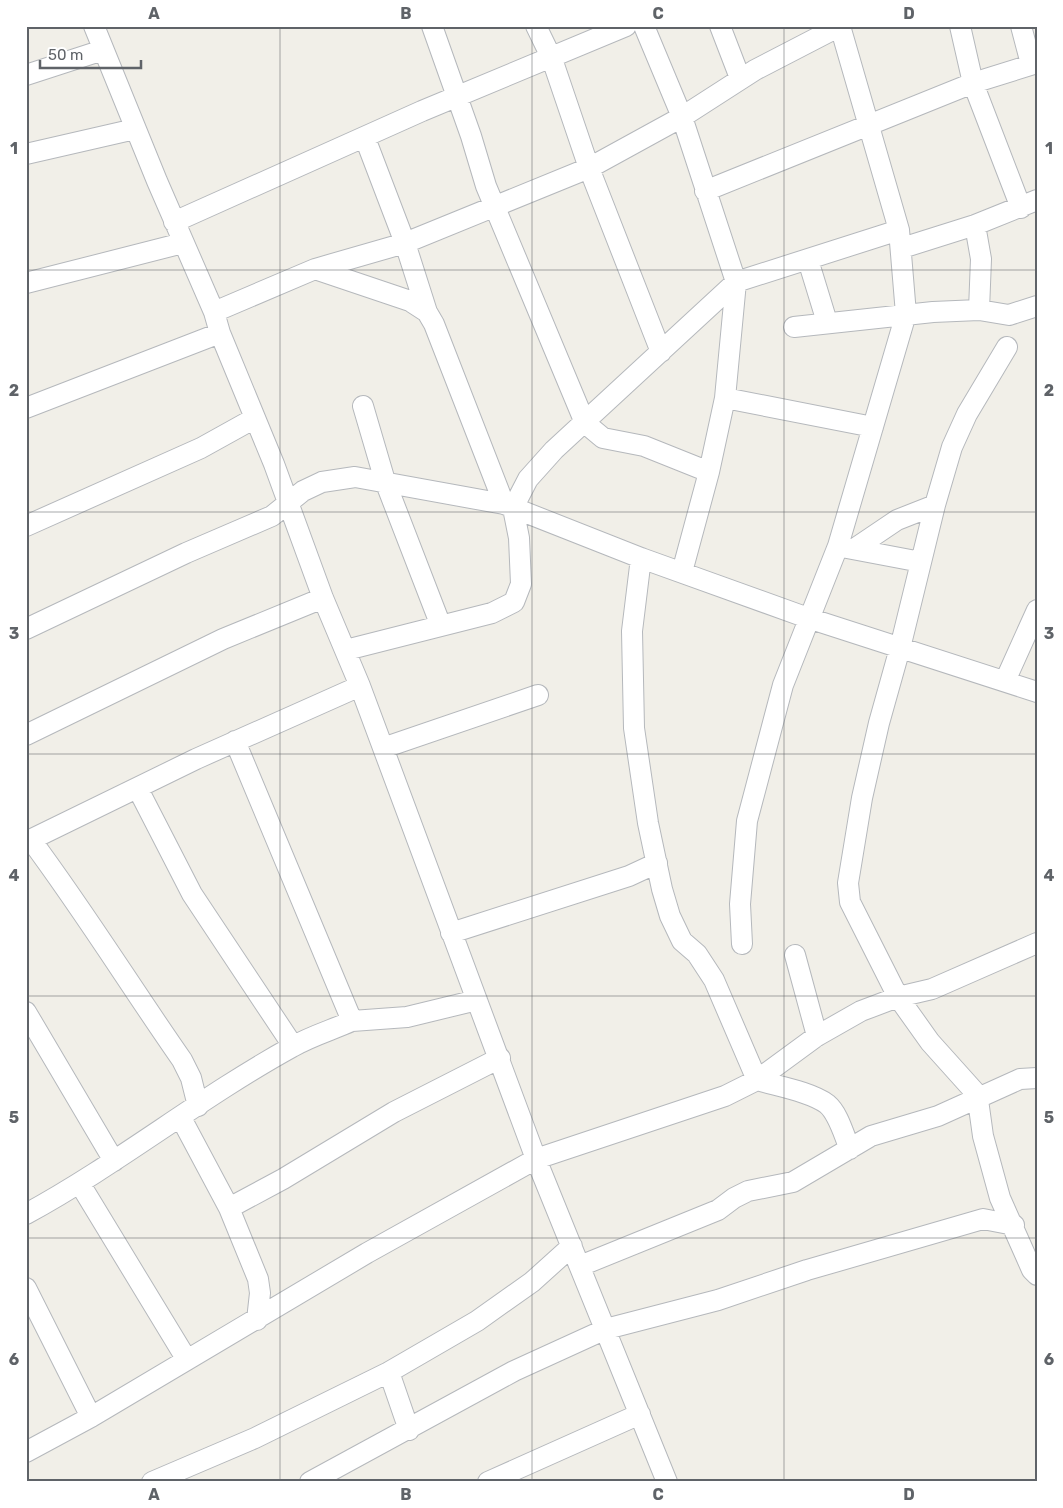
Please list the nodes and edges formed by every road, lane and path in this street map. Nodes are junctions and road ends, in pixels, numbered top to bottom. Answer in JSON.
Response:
{"nodes":[{"id":1,"x":94,"y":26,"type":"edge"},
{"id":2,"x":432,"y":26,"type":"edge"},
{"id":3,"x":536,"y":26,"type":"edge"},
{"id":4,"x":626,"y":26,"type":"edge"},
{"id":5,"x":644,"y":26,"type":"edge"},
{"id":6,"x":720,"y":26,"type":"edge"},
{"id":7,"x":840,"y":26,"type":"edge"},
{"id":8,"x":960,"y":26,"type":"edge"},
{"id":9,"x":1021,"y":26,"type":"edge"},
{"id":10,"x":103,"y":50,"type":"junction"},
{"id":11,"x":552,"y":58,"type":"junction"},
{"id":12,"x":1034,"y":64,"type":"edge"},
{"id":13,"x":26,"y":75,"type":"edge"},
{"id":14,"x":740,"y":78,"type":"junction"},
{"id":15,"x":973,"y":83,"type":"junction"},
{"id":16,"x":455,"y":96,"type":"junction"},
{"id":17,"x":682,"y":117,"type":"junction"},
{"id":18,"x":870,"y":126,"type":"junction"},
{"id":19,"x":135,"y":128,"type":"junction"},
{"id":20,"x":365,"y":138,"type":"junction"},
{"id":21,"x":26,"y":154,"type":"edge"},
{"id":22,"x":588,"y":168,"type":"junction"},
{"id":23,"x":705,"y":191,"type":"junction"},
{"id":24,"x":1029,"y":204,"type":"edge"},
{"id":25,"x":493,"y":205,"type":"junction"},
{"id":26,"x":174,"y":222,"type":"junction"},
{"id":27,"x":976,"y":225,"type":"junction"},
{"id":28,"x":900,"y":239,"type":"junction"},
{"id":29,"x":183,"y":243,"type":"junction"},
{"id":30,"x":405,"y":243,"type":"junction"},
{"id":31,"x":808,"y":260,"type":"junction"},
{"id":32,"x":315,"y":269,"type":"junction"},
{"id":33,"x":736,"y":282,"type":"junction"},
{"id":34,"x":26,"y":283,"type":"edge"},
{"id":35,"x":1037,"y":306,"type":"edge"},
{"id":36,"x":979,"y":310,"type":"junction"},
{"id":37,"x":214,"y":312,"type":"junction"},
{"id":38,"x":427,"y":312,"type":"junction"},
{"id":39,"x":906,"y":314,"type":"junction"},
{"id":40,"x":827,"y":322,"type":"junction"},
{"id":41,"x":794,"y":327,"type":"dead end"},
{"id":42,"x":220,"y":333,"type":"junction"},
{"id":43,"x":1007,"y":347,"type":"dead end"},
{"id":44,"x":661,"y":352,"type":"junction"},
{"id":45,"x":725,"y":398,"type":"junction"},
{"id":46,"x":363,"y":406,"type":"dead end"},
{"id":47,"x":26,"y":408,"type":"edge"},
{"id":48,"x":255,"y":418,"type":"junction"},
{"id":49,"x":585,"y":423,"type":"junction"},
{"id":50,"x":873,"y":427,"type":"junction"},
{"id":51,"x":709,"y":472,"type":"junction"},
{"id":52,"x":385,"y":481,"type":"junction"},
{"id":53,"x":288,"y":502,"type":"junction"},
{"id":54,"x":935,"y":505,"type":"junction"},
{"id":55,"x":509,"y":506,"type":"junction"},
{"id":56,"x":26,"y":526,"type":"edge"},
{"id":57,"x":846,"y":547,"type":"junction"},
{"id":58,"x":641,"y":558,"type":"junction"},
{"id":59,"x":921,"y":562,"type":"junction"},
{"id":60,"x":682,"y":572,"type":"junction"},
{"id":61,"x":323,"y":598,"type":"junction"},
{"id":62,"x":1037,"y":610,"type":"edge"},
{"id":63,"x":808,"y":618,"type":"junction"},
{"id":64,"x":441,"y":626,"type":"junction"},
{"id":65,"x":26,"y":629,"type":"edge"},
{"id":66,"x":900,"y":648,"type":"junction"},
{"id":67,"x":346,"y":650,"type":"junction"},
{"id":68,"x":1005,"y":682,"type":"junction"},
{"id":69,"x":360,"y":686,"type":"junction"},
{"id":70,"x":1037,"y":692,"type":"edge"},
{"id":71,"x":538,"y":695,"type":"dead end"},
{"id":72,"x":26,"y":735,"type":"edge"},
{"id":73,"x":235,"y":741,"type":"junction"},
{"id":74,"x":383,"y":748,"type":"junction"},
{"id":75,"x":138,"y":789,"type":"junction"},
{"id":76,"x":29,"y":841,"type":"edge"},
{"id":77,"x":658,"y":863,"type":"junction"},
{"id":78,"x":451,"y":933,"type":"junction"},
{"id":79,"x":1037,"y":943,"type":"edge"},
{"id":80,"x":742,"y":944,"type":"dead end"},
{"id":81,"x":795,"y":955,"type":"dead end"},
{"id":82,"x":898,"y":997,"type":"junction"},
{"id":83,"x":477,"y":1000,"type":"junction"},
{"id":84,"x":26,"y":1012,"type":"edge"},
{"id":85,"x":352,"y":1021,"type":"junction"},
{"id":86,"x":817,"y":1036,"type":"junction"},
{"id":87,"x":293,"y":1046,"type":"junction"},
{"id":88,"x":500,"y":1058,"type":"junction"},
{"id":89,"x":1037,"y":1078,"type":"edge"},
{"id":90,"x":757,"y":1080,"type":"junction"},
{"id":91,"x":978,"y":1100,"type":"junction"},
{"id":92,"x":198,"y":1106,"type":"junction"},
{"id":93,"x":181,"y":1118,"type":"junction"},
{"id":94,"x":850,"y":1150,"type":"junction"},
{"id":95,"x":536,"y":1159,"type":"junction"},
{"id":96,"x":114,"y":1160,"type":"junction"},
{"id":97,"x":80,"y":1184,"type":"junction"},
{"id":98,"x":1000,"y":1198,"type":"junction"},
{"id":99,"x":229,"y":1208,"type":"junction"},
{"id":100,"x":29,"y":1210,"type":"edge"},
{"id":101,"x":984,"y":1219,"type":"junction"},
{"id":102,"x":1014,"y":1225,"type":"junction"},
{"id":103,"x":572,"y":1246,"type":"junction"},
{"id":104,"x":580,"y":1266,"type":"junction"},
{"id":105,"x":1037,"y":1275,"type":"edge"},
{"id":106,"x":26,"y":1288,"type":"edge"},
{"id":107,"x":258,"y":1320,"type":"junction"},
{"id":108,"x":606,"y":1329,"type":"junction"},
{"id":109,"x":187,"y":1360,"type":"junction"},
{"id":110,"x":389,"y":1372,"type":"junction"},
{"id":111,"x":640,"y":1414,"type":"junction"},
{"id":112,"x":91,"y":1417,"type":"junction"},
{"id":113,"x":409,"y":1430,"type":"junction"},
{"id":114,"x":26,"y":1452,"type":"edge"},
{"id":115,"x":152,"y":1482,"type":"edge"},
{"id":116,"x":310,"y":1482,"type":"edge"},
{"id":117,"x":488,"y":1482,"type":"edge"},
{"id":118,"x":667,"y":1482,"type":"edge"}],
"edges":[{"from":1,"to":10,"type":"street"},
{"from":2,"to":16,"type":"street"},
{"from":3,"to":11,"type":"street"},
{"from":4,"to":11,"type":"street"},
{"from":5,"to":17,"type":"street"},
{"from":6,"to":14,"type":"street"},
{"from":7,"to":14,"type":"street"},
{"from":7,"to":18,"type":"street"},
{"from":8,"to":15,"type":"street"},
{"from":9,"to":12,"type":"street"},
{"from":10,"to":13,"type":"street"},
{"from":10,"to":19,"type":"street"},
{"from":11,"to":16,"type":"street"},
{"from":11,"to":22,"type":"street"},
{"from":12,"to":15,"type":"street"},
{"from":14,"to":17,"type":"street"},
{"from":15,"to":18,"type":"street"},
{"from":15,"to":24,"type":"street"},
{"from":16,"to":20,"type":"street"},
{"from":16,"to":25,"type":"street"},
{"from":17,"to":22,"type":"street"},
{"from":17,"to":23,"type":"street"},
{"from":18,"to":23,"type":"street"},
{"from":18,"to":28,"type":"street"},
{"from":19,"to":21,"type":"street"},
{"from":19,"to":26,"type":"street"},
{"from":20,"to":26,"type":"street"},
{"from":20,"to":30,"type":"street"},
{"from":22,"to":25,"type":"street"},
{"from":22,"to":44,"type":"street"},
{"from":23,"to":33,"type":"street"},
{"from":24,"to":27,"type":"street"},
{"from":25,"to":30,"type":"street"},
{"from":25,"to":49,"type":"street"},
{"from":26,"to":29,"type":"street"},
{"from":27,"to":28,"type":"street"},
{"from":27,"to":36,"type":"street"},
{"from":28,"to":31,"type":"street"},
{"from":28,"to":39,"type":"street"},
{"from":29,"to":34,"type":"street"},
{"from":29,"to":37,"type":"street"},
{"from":30,"to":32,"type":"street"},
{"from":30,"to":38,"type":"street"},
{"from":31,"to":33,"type":"street"},
{"from":31,"to":40,"type":"street"},
{"from":32,"to":37,"type":"street"},
{"from":32,"to":38,"type":"street"},
{"from":33,"to":44,"type":"street"},
{"from":33,"to":45,"type":"street"},
{"from":35,"to":36,"type":"street"},
{"from":36,"to":39,"type":"street"},
{"from":37,"to":42,"type":"street"},
{"from":38,"to":55,"type":"street"},
{"from":39,"to":40,"type":"street"},
{"from":39,"to":50,"type":"street"},
{"from":40,"to":41,"type":"street"},
{"from":42,"to":47,"type":"street"},
{"from":42,"to":48,"type":"street"},
{"from":43,"to":54,"type":"street"},
{"from":44,"to":49,"type":"street"},
{"from":45,"to":50,"type":"street"},
{"from":45,"to":51,"type":"street"},
{"from":46,"to":52,"type":"street"},
{"from":48,"to":53,"type":"street"},
{"from":48,"to":56,"type":"street"},
{"from":49,"to":51,"type":"street"},
{"from":49,"to":55,"type":"street"},
{"from":50,"to":57,"type":"street"},
{"from":51,"to":60,"type":"street"},
{"from":52,"to":53,"type":"street"},
{"from":52,"to":55,"type":"street"},
{"from":52,"to":64,"type":"street"},
{"from":53,"to":61,"type":"street"},
{"from":53,"to":65,"type":"street"},
{"from":54,"to":57,"type":"street"},
{"from":54,"to":59,"type":"street"},
{"from":55,"to":58,"type":"street"},
{"from":55,"to":64,"type":"street"},
{"from":57,"to":59,"type":"street"},
{"from":57,"to":63,"type":"street"},
{"from":58,"to":60,"type":"street"},
{"from":58,"to":77,"type":"street"},
{"from":59,"to":66,"type":"street"},
{"from":60,"to":63,"type":"street"},
{"from":61,"to":67,"type":"street"},
{"from":61,"to":72,"type":"street"},
{"from":62,"to":68,"type":"street"},
{"from":63,"to":66,"type":"street"},
{"from":63,"to":80,"type":"street"},
{"from":64,"to":67,"type":"street"},
{"from":66,"to":68,"type":"street"},
{"from":66,"to":82,"type":"street"},
{"from":67,"to":69,"type":"street"},
{"from":68,"to":70,"type":"street"},
{"from":69,"to":73,"type":"street"},
{"from":69,"to":74,"type":"street"},
{"from":71,"to":74,"type":"street"},
{"from":73,"to":75,"type":"street"},
{"from":73,"to":85,"type":"street"},
{"from":74,"to":78,"type":"street"},
{"from":75,"to":76,"type":"street"},
{"from":75,"to":87,"type":"street"},
{"from":76,"to":92,"type":"street"},
{"from":77,"to":78,"type":"street"},
{"from":77,"to":90,"type":"street"},
{"from":78,"to":83,"type":"street"},
{"from":79,"to":82,"type":"street"},
{"from":81,"to":86,"type":"street"},
{"from":82,"to":86,"type":"street"},
{"from":82,"to":91,"type":"street"},
{"from":83,"to":85,"type":"street"},
{"from":83,"to":88,"type":"street"},
{"from":84,"to":96,"type":"street"},
{"from":85,"to":87,"type":"street"},
{"from":86,"to":90,"type":"street"},
{"from":87,"to":92,"type":"street"},
{"from":88,"to":95,"type":"street"},
{"from":88,"to":99,"type":"street"},
{"from":89,"to":91,"type":"street"},
{"from":90,"to":94,"type":"street"},
{"from":90,"to":95,"type":"street"},
{"from":91,"to":94,"type":"street"},
{"from":91,"to":98,"type":"street"},
{"from":92,"to":93,"type":"street"},
{"from":93,"to":96,"type":"street"},
{"from":93,"to":99,"type":"street"},
{"from":94,"to":104,"type":"street"},
{"from":95,"to":103,"type":"street"},
{"from":95,"to":107,"type":"street"},
{"from":96,"to":97,"type":"street"},
{"from":97,"to":100,"type":"street"},
{"from":97,"to":109,"type":"street"},
{"from":98,"to":101,"type":"street"},
{"from":98,"to":102,"type":"street"},
{"from":99,"to":107,"type":"street"},
{"from":101,"to":102,"type":"street"},
{"from":101,"to":108,"type":"street"},
{"from":102,"to":105,"type":"street"},
{"from":103,"to":104,"type":"street"},
{"from":103,"to":110,"type":"street"},
{"from":104,"to":108,"type":"street"},
{"from":106,"to":112,"type":"street"},
{"from":107,"to":109,"type":"street"},
{"from":108,"to":111,"type":"street"},
{"from":108,"to":113,"type":"street"},
{"from":109,"to":112,"type":"street"},
{"from":110,"to":113,"type":"street"},
{"from":110,"to":115,"type":"street"},
{"from":111,"to":117,"type":"street"},
{"from":111,"to":118,"type":"street"},
{"from":112,"to":114,"type":"street"},
{"from":113,"to":116,"type":"street"}]}
